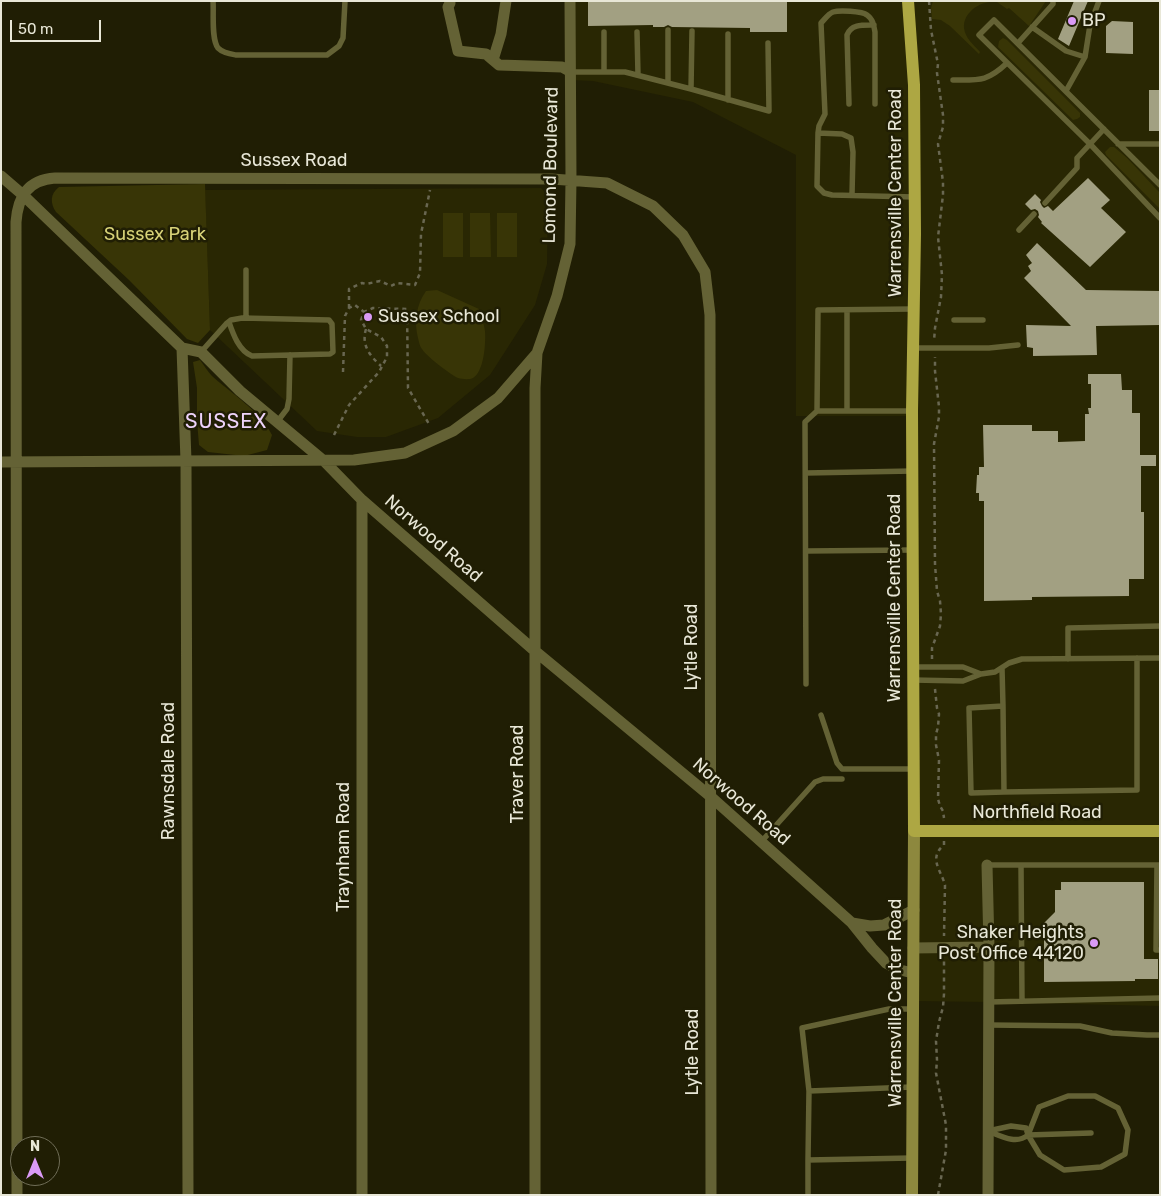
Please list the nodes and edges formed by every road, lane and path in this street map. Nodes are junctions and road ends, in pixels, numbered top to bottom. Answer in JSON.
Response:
{"nodes":[{"id":1,"x":213,"y":1,"type":"edge"},
{"id":2,"x":345,"y":1,"type":"edge"},
{"id":3,"x":506,"y":1,"type":"edge"},
{"id":4,"x":570,"y":1,"type":"edge"},
{"id":5,"x":908,"y":1,"type":"edge"},
{"id":6,"x":929,"y":1,"type":"edge"},
{"id":7,"x":1054,"y":1,"type":"edge"},
{"id":8,"x":1100,"y":1,"type":"edge"},
{"id":9,"x":450,"y":3,"type":"dead end"},
{"id":10,"x":874,"y":25,"type":"junction"},
{"id":11,"x":1032,"y":27,"type":"junction"},
{"id":12,"x":668,"y":30,"type":"dead end"},
{"id":13,"x":692,"y":30,"type":"dead end"},
{"id":14,"x":604,"y":32,"type":"dead end"},
{"id":15,"x":637,"y":32,"type":"dead end"},
{"id":16,"x":728,"y":34,"type":"dead end"},
{"id":17,"x":768,"y":42,"type":"dead end"},
{"id":18,"x":1018,"y":43,"type":"junction"},
{"id":19,"x":1085,"y":57,"type":"junction"},
{"id":20,"x":493,"y":60,"type":"junction"},
{"id":21,"x":1007,"y":63,"type":"junction"},
{"id":22,"x":571,"y":72,"type":"junction"},
{"id":23,"x":604,"y":72,"type":"junction"},
{"id":24,"x":638,"y":75,"type":"junction"},
{"id":25,"x":953,"y":80,"type":"dead end"},
{"id":26,"x":668,"y":83,"type":"junction"},
{"id":27,"x":691,"y":89,"type":"junction"},
{"id":28,"x":1066,"y":91,"type":"junction"},
{"id":29,"x":728,"y":100,"type":"junction"},
{"id":30,"x":849,"y":104,"type":"dead end"},
{"id":31,"x":875,"y":104,"type":"dead end"},
{"id":32,"x":1104,"y":129,"type":"junction"},
{"id":33,"x":818,"y":133,"type":"junction"},
{"id":34,"x":1090,"y":144,"type":"junction"},
{"id":35,"x":1118,"y":144,"type":"junction"},
{"id":36,"x":1160,"y":144,"type":"edge"},
{"id":37,"x":1,"y":176,"type":"edge"},
{"id":38,"x":571,"y":180,"type":"junction"},
{"id":39,"x":1160,"y":185,"type":"edge"},
{"id":40,"x":430,"y":190,"type":"dead end"},
{"id":41,"x":23,"y":195,"type":"junction"},
{"id":42,"x":852,"y":195,"type":"junction"},
{"id":43,"x":915,"y":197,"type":"junction"},
{"id":44,"x":1045,"y":203,"type":"dead end"},
{"id":45,"x":1034,"y":214,"type":"dead end"},
{"id":46,"x":1160,"y":218,"type":"edge"},
{"id":47,"x":1019,"y":230,"type":"dead end"},
{"id":48,"x":246,"y":270,"type":"dead end"},
{"id":49,"x":349,"y":308,"type":"junction"},
{"id":50,"x":914,"y":309,"type":"junction"},
{"id":51,"x":847,"y":310,"type":"junction"},
{"id":52,"x":364,"y":312,"type":"junction"},
{"id":53,"x":246,"y":318,"type":"junction"},
{"id":54,"x":954,"y":320,"type":"dead end"},
{"id":55,"x":983,"y":320,"type":"dead end"},
{"id":56,"x":229,"y":322,"type":"junction"},
{"id":57,"x":366,"y":329,"type":"junction"},
{"id":58,"x":934,"y":334,"type":"dead end"},
{"id":59,"x":1018,"y":344,"type":"dead end"},
{"id":60,"x":182,"y":348,"type":"junction"},
{"id":61,"x":913,"y":348,"type":"junction"},
{"id":62,"x":201,"y":352,"type":"junction"},
{"id":63,"x":537,"y":353,"type":"junction"},
{"id":64,"x":290,"y":356,"type":"junction"},
{"id":65,"x":935,"y":360,"type":"dead end"},
{"id":66,"x":382,"y":366,"type":"junction"},
{"id":67,"x":344,"y":372,"type":"dead end"},
{"id":68,"x":817,"y":411,"type":"junction"},
{"id":69,"x":847,"y":411,"type":"junction"},
{"id":70,"x":912,"y":411,"type":"junction"},
{"id":71,"x":278,"y":422,"type":"junction"},
{"id":72,"x":429,"y":424,"type":"dead end"},
{"id":73,"x":334,"y":435,"type":"dead end"},
{"id":74,"x":186,"y":461,"type":"junction"},
{"id":75,"x":324,"y":461,"type":"junction"},
{"id":76,"x":1,"y":462,"type":"edge"},
{"id":77,"x":16,"y":462,"type":"junction"},
{"id":78,"x":913,"y":471,"type":"junction"},
{"id":79,"x":806,"y":473,"type":"junction"},
{"id":80,"x":362,"y":500,"type":"junction"},
{"id":81,"x":912,"y":550,"type":"junction"},
{"id":82,"x":806,"y":551,"type":"junction"},
{"id":83,"x":1160,"y":626,"type":"edge"},
{"id":84,"x":535,"y":651,"type":"junction"},
{"id":85,"x":931,"y":655,"type":"dead end"},
{"id":86,"x":1137,"y":658,"type":"junction"},
{"id":87,"x":1160,"y":658,"type":"edge"},
{"id":88,"x":1068,"y":659,"type":"junction"},
{"id":89,"x":913,"y":667,"type":"junction"},
{"id":90,"x":1002,"y":668,"type":"junction"},
{"id":91,"x":981,"y":674,"type":"junction"},
{"id":92,"x":913,"y":680,"type":"junction"},
{"id":93,"x":806,"y":684,"type":"dead end"},
{"id":94,"x":935,"y":688,"type":"dead end"},
{"id":95,"x":1003,"y":706,"type":"junction"},
{"id":96,"x":821,"y":715,"type":"dead end"},
{"id":97,"x":914,"y":769,"type":"junction"},
{"id":98,"x":842,"y":778,"type":"dead end"},
{"id":99,"x":1004,"y":792,"type":"junction"},
{"id":100,"x":710,"y":796,"type":"junction"},
{"id":101,"x":944,"y":816,"type":"dead end"},
{"id":102,"x":914,"y":831,"type":"junction"},
{"id":103,"x":1160,"y":831,"type":"edge"},
{"id":104,"x":761,"y":842,"type":"junction"},
{"id":105,"x":944,"y":846,"type":"dead end"},
{"id":106,"x":987,"y":865,"type":"joint"},
{"id":107,"x":1021,"y":865,"type":"junction"},
{"id":108,"x":1158,"y":865,"type":"edge"},
{"id":109,"x":914,"y":910,"type":"junction"},
{"id":110,"x":852,"y":923,"type":"junction"},
{"id":111,"x":944,"y":933,"type":"dead end"},
{"id":112,"x":989,"y":947,"type":"junction"},
{"id":113,"x":913,"y":948,"type":"junction"},
{"id":114,"x":1160,"y":950,"type":"edge"},
{"id":115,"x":944,"y":961,"type":"dead end"},
{"id":116,"x":913,"y":973,"type":"junction"},
{"id":117,"x":1160,"y":998,"type":"edge"},
{"id":118,"x":1022,"y":1001,"type":"junction"},
{"id":119,"x":989,"y":1002,"type":"junction"},
{"id":120,"x":912,"y":1009,"type":"junction"},
{"id":121,"x":989,"y":1025,"type":"junction"},
{"id":122,"x":1160,"y":1034,"type":"edge"},
{"id":123,"x":912,"y":1087,"type":"junction"},
{"id":124,"x":809,"y":1091,"type":"junction"},
{"id":125,"x":988,"y":1131,"type":"junction"},
{"id":126,"x":1090,"y":1133,"type":"dead end"},
{"id":127,"x":1028,"y":1135,"type":"junction"},
{"id":128,"x":912,"y":1158,"type":"junction"},
{"id":129,"x":808,"y":1160,"type":"junction"},
{"id":130,"x":17,"y":1195,"type":"edge"},
{"id":131,"x":188,"y":1195,"type":"edge"},
{"id":132,"x":362,"y":1195,"type":"edge"},
{"id":133,"x":535,"y":1195,"type":"edge"},
{"id":134,"x":711,"y":1195,"type":"edge"},
{"id":135,"x":808,"y":1195,"type":"edge"},
{"id":136,"x":912,"y":1195,"type":"edge"},
{"id":137,"x":938,"y":1195,"type":"edge"},
{"id":138,"x":988,"y":1195,"type":"edge"}],
"edges":[{"from":1,"to":2,"type":"lane"},
{"from":3,"to":20,"type":"street"},
{"from":4,"to":22,"type":"street","name":"Lomond Boulevard"},
{"from":5,"to":43,"type":"main road","name":"Warrensville Center Road"},
{"from":6,"to":58,"type":"path"},
{"from":7,"to":11,"type":"lane"},
{"from":8,"to":19,"type":"lane"},
{"from":9,"to":20,"type":"street"},
{"from":10,"to":30,"type":"lane"},
{"from":10,"to":31,"type":"lane"},
{"from":10,"to":33,"type":"lane"},
{"from":11,"to":18,"type":"lane"},
{"from":11,"to":19,"type":"lane"},
{"from":12,"to":26,"type":"lane"},
{"from":13,"to":27,"type":"lane"},
{"from":14,"to":23,"type":"lane"},
{"from":15,"to":24,"type":"lane"},
{"from":16,"to":29,"type":"lane"},
{"from":17,"to":29,"type":"lane"},
{"from":18,"to":21,"type":"lane"},
{"from":18,"to":28,"type":"lane"},
{"from":19,"to":28,"type":"lane"},
{"from":20,"to":22,"type":"street"},
{"from":21,"to":25,"type":"lane"},
{"from":21,"to":34,"type":"lane"},
{"from":22,"to":23,"type":"lane"},
{"from":22,"to":38,"type":"street","name":"Lomond Boulevard"},
{"from":23,"to":24,"type":"lane"},
{"from":24,"to":26,"type":"lane"},
{"from":26,"to":27,"type":"lane"},
{"from":27,"to":29,"type":"lane"},
{"from":28,"to":32,"type":"lane"},
{"from":32,"to":34,"type":"lane"},
{"from":32,"to":35,"type":"lane"},
{"from":33,"to":42,"type":"lane"},
{"from":33,"to":42,"type":"lane"},
{"from":34,"to":44,"type":"lane"},
{"from":34,"to":46,"type":"lane"},
{"from":35,"to":36,"type":"lane"},
{"from":35,"to":39,"type":"lane"},
{"from":37,"to":41,"type":"street"},
{"from":38,"to":41,"type":"street","name":"Sussex Road"},
{"from":38,"to":63,"type":"street","name":"Lomond Boulevard"},
{"from":38,"to":100,"type":"street","name":"Lytle Road"},
{"from":40,"to":49,"type":"path"},
{"from":41,"to":60,"type":"street"},
{"from":41,"to":77,"type":"street"},
{"from":42,"to":43,"type":"lane"},
{"from":43,"to":50,"type":"main road","name":"Warrensville Center Road"},
{"from":45,"to":47,"type":"lane"},
{"from":48,"to":53,"type":"lane"},
{"from":49,"to":52,"type":"path"},
{"from":49,"to":67,"type":"path"},
{"from":50,"to":51,"type":"lane"},
{"from":50,"to":61,"type":"main road","name":"Warrensville Center Road"},
{"from":51,"to":68,"type":"lane"},
{"from":51,"to":69,"type":"lane"},
{"from":52,"to":57,"type":"path"},
{"from":52,"to":72,"type":"path"},
{"from":53,"to":56,"type":"lane"},
{"from":53,"to":64,"type":"lane"},
{"from":54,"to":55,"type":"lane"},
{"from":56,"to":62,"type":"lane"},
{"from":56,"to":64,"type":"lane"},
{"from":57,"to":66,"type":"path"},
{"from":57,"to":66,"type":"path"},
{"from":59,"to":61,"type":"lane"},
{"from":60,"to":62,"type":"street"},
{"from":60,"to":74,"type":"street","name":"Rawnsdale Road"},
{"from":61,"to":70,"type":"main road","name":"Warrensville Center Road"},
{"from":62,"to":71,"type":"street","name":"Norwood Road"},
{"from":63,"to":75,"type":"street","name":"Lomond Boulevard"},
{"from":63,"to":84,"type":"street","name":"Traver Road"},
{"from":64,"to":71,"type":"lane"},
{"from":65,"to":85,"type":"path"},
{"from":66,"to":73,"type":"path"},
{"from":68,"to":69,"type":"lane"},
{"from":68,"to":79,"type":"lane"},
{"from":69,"to":70,"type":"lane"},
{"from":70,"to":78,"type":"main road","name":"Warrensville Center Road"},
{"from":71,"to":75,"type":"street","name":"Norwood Road"},
{"from":74,"to":75,"type":"street","name":"Lomond Boulevard"},
{"from":74,"to":77,"type":"street","name":"Lomond Boulevard"},
{"from":74,"to":131,"type":"street","name":"Rawnsdale Road"},
{"from":75,"to":80,"type":"street","name":"Norwood Road"},
{"from":76,"to":77,"type":"street","name":"Lomond Boulevard"},
{"from":77,"to":130,"type":"street"},
{"from":78,"to":79,"type":"lane"},
{"from":78,"to":81,"type":"main road","name":"Warrensville Center Road"},
{"from":79,"to":82,"type":"lane"},
{"from":80,"to":84,"type":"street","name":"Norwood Road"},
{"from":80,"to":132,"type":"street","name":"Traynham Road"},
{"from":81,"to":82,"type":"lane"},
{"from":81,"to":89,"type":"main road","name":"Warrensville Center Road"},
{"from":82,"to":93,"type":"lane"},
{"from":83,"to":88,"type":"lane"},
{"from":84,"to":100,"type":"street","name":"Norwood Road"},
{"from":84,"to":133,"type":"street","name":"Traver Road"},
{"from":86,"to":87,"type":"lane"},
{"from":86,"to":88,"type":"lane"},
{"from":86,"to":99,"type":"lane"},
{"from":88,"to":90,"type":"lane"},
{"from":89,"to":91,"type":"lane"},
{"from":89,"to":92,"type":"main road","name":"Warrensville Center Road"},
{"from":90,"to":91,"type":"lane"},
{"from":90,"to":95,"type":"lane"},
{"from":91,"to":92,"type":"lane"},
{"from":92,"to":97,"type":"main road","name":"Warrensville Center Road"},
{"from":94,"to":101,"type":"path"},
{"from":95,"to":99,"type":"lane"},
{"from":95,"to":99,"type":"lane"},
{"from":96,"to":97,"type":"lane"},
{"from":97,"to":102,"type":"main road","name":"Warrensville Center Road"},
{"from":98,"to":104,"type":"lane"},
{"from":100,"to":104,"type":"street","name":"Norwood Road"},
{"from":100,"to":134,"type":"street","name":"Lytle Road"},
{"from":102,"to":103,"type":"main road","name":"Northfield Road"},
{"from":102,"to":109,"type":"main road","name":"Warrensville Center Road"},
{"from":104,"to":110,"type":"street","name":"Norwood Road"},
{"from":105,"to":111,"type":"path"},
{"from":106,"to":107,"type":"lane"},
{"from":106,"to":112,"type":"street"},
{"from":107,"to":108,"type":"lane"},
{"from":107,"to":118,"type":"lane"},
{"from":108,"to":114,"type":"lane"},
{"from":109,"to":110,"type":"street"},
{"from":109,"to":113,"type":"main road","name":"Warrensville Center Road"},
{"from":110,"to":116,"type":"street","name":"Norwood Road"},
{"from":112,"to":113,"type":"street"},
{"from":112,"to":119,"type":"street"},
{"from":113,"to":116,"type":"main road","name":"Warrensville Center Road"},
{"from":115,"to":137,"type":"path"},
{"from":116,"to":120,"type":"main road","name":"Warrensville Center Road"},
{"from":117,"to":118,"type":"lane"},
{"from":118,"to":119,"type":"lane"},
{"from":119,"to":121,"type":"street"},
{"from":120,"to":123,"type":"main road","name":"Warrensville Center Road"},
{"from":120,"to":124,"type":"lane"},
{"from":121,"to":122,"type":"lane"},
{"from":121,"to":125,"type":"street"},
{"from":123,"to":124,"type":"lane"},
{"from":123,"to":128,"type":"main road","name":"Warrensville Center Road"},
{"from":124,"to":129,"type":"lane"},
{"from":125,"to":127,"type":"lane"},
{"from":125,"to":127,"type":"lane"},
{"from":125,"to":138,"type":"street"},
{"from":126,"to":127,"type":"lane"},
{"from":127,"to":127,"type":"lane"},
{"from":128,"to":129,"type":"lane"},
{"from":128,"to":136,"type":"main road","name":"Warrensville Center Road"},
{"from":129,"to":135,"type":"lane"}]}
